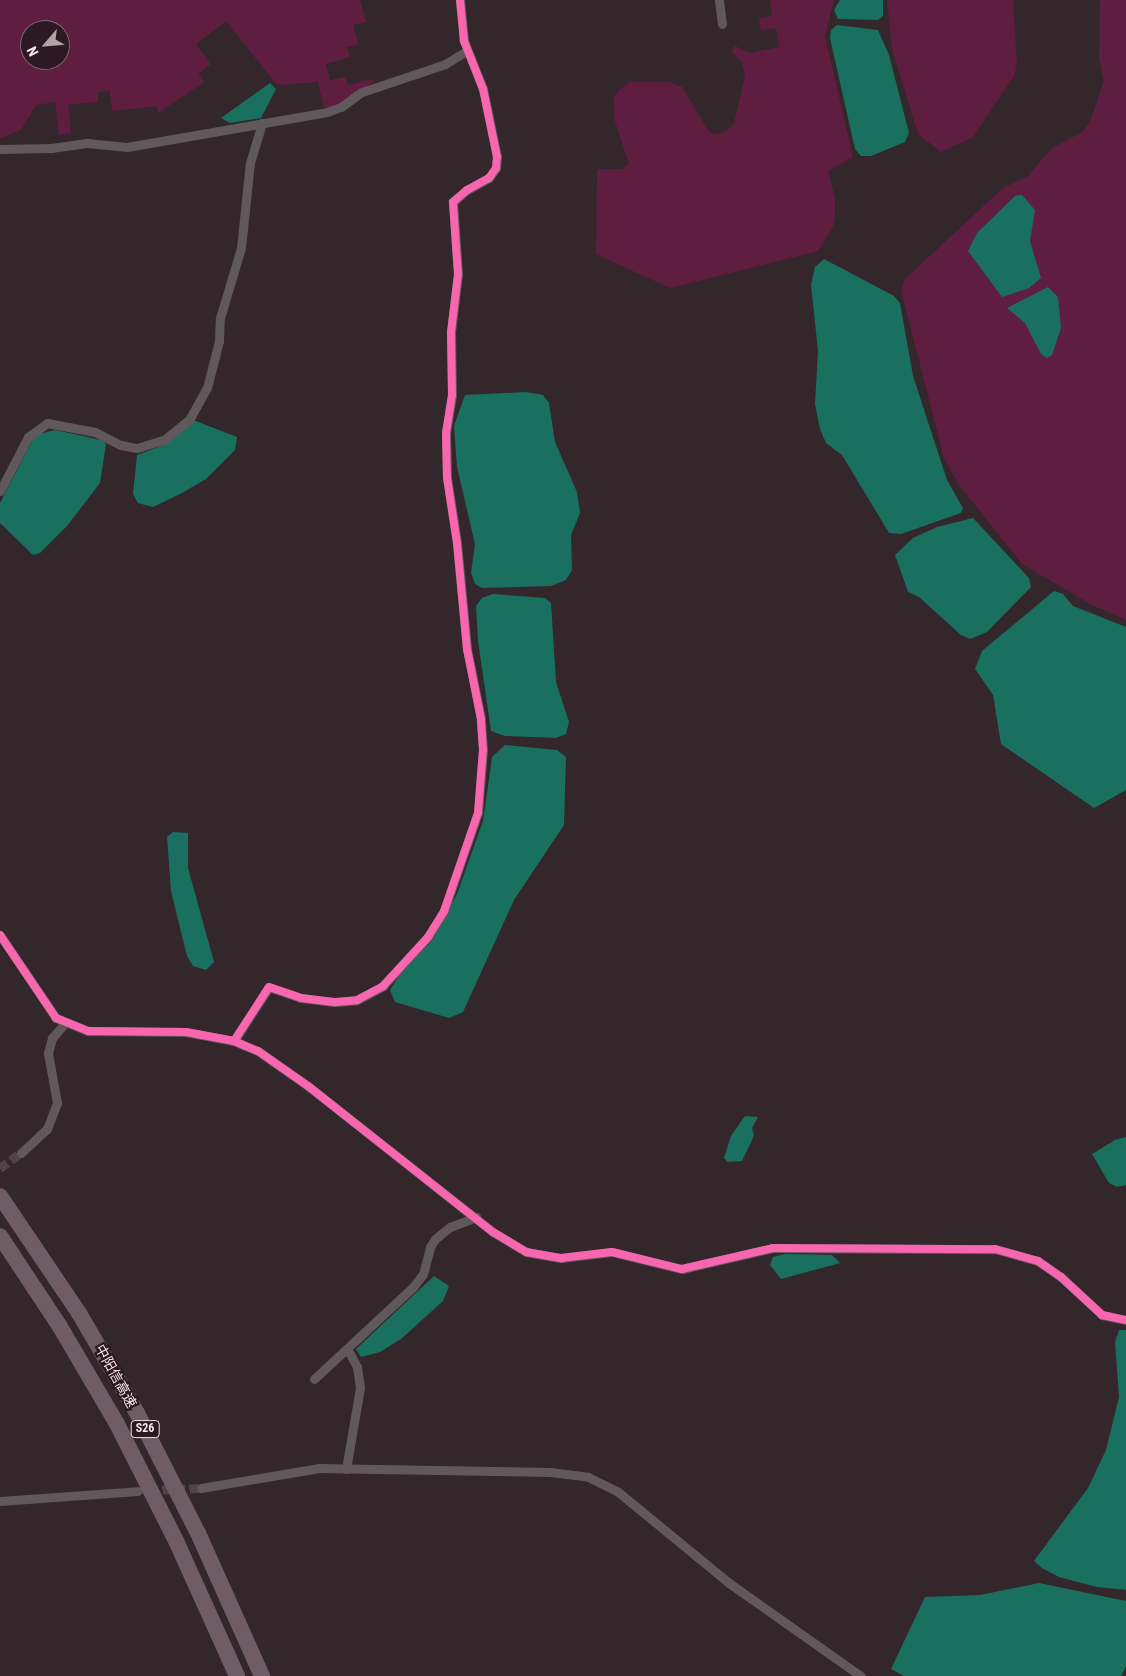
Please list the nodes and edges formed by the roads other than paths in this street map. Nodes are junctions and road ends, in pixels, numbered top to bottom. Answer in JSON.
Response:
{"nodes":[{"id":1,"x":460,"y":0,"type":"edge"},
{"id":2,"x":719,"y":0,"type":"edge"},
{"id":3,"x":722,"y":24,"type":"dead end"},
{"id":4,"x":467,"y":51,"type":"junction"},
{"id":5,"x":262,"y":123,"type":"junction"},
{"id":6,"x":0,"y":149,"type":"edge"},
{"id":7,"x":0,"y":491,"type":"edge"},
{"id":8,"x":0,"y":935,"type":"edge"},
{"id":9,"x":65,"y":1023,"type":"junction"},
{"id":10,"x":234,"y":1041,"type":"junction"},
{"id":11,"x":22,"y":1153,"type":"tunnel mouth"},
{"id":12,"x":0,"y":1196,"type":"edge"},
{"id":13,"x":476,"y":1217,"type":"junction"},
{"id":14,"x":0,"y":1236,"type":"edge"},
{"id":15,"x":1126,"y":1320,"type":"edge"},
{"id":16,"x":347,"y":1348,"type":"junction"},
{"id":17,"x":314,"y":1379,"type":"dead end"},
{"id":18,"x":346,"y":1469,"type":"junction"},
{"id":19,"x":201,"y":1488,"type":"tunnel mouth"},
{"id":20,"x":138,"y":1491,"type":"tunnel mouth"},
{"id":21,"x":0,"y":1501,"type":"edge"},
{"id":22,"x":237,"y":1676,"type":"edge"},
{"id":23,"x":262,"y":1676,"type":"edge"},
{"id":24,"x":861,"y":1676,"type":"edge"}],
"edges":[{"from":1,"to":4,"type":"street"},
{"from":2,"to":3,"type":"street"},
{"from":4,"to":5,"type":"street"},
{"from":4,"to":10,"type":"street"},
{"from":5,"to":6,"type":"street"},
{"from":5,"to":7,"type":"street"},
{"from":8,"to":9,"type":"street"},
{"from":9,"to":10,"type":"street"},
{"from":9,"to":11,"type":"street"},
{"from":10,"to":13,"type":"street"},
{"from":12,"to":23,"type":"highway","name":"中阳信高速","number":"S26"},
{"from":13,"to":15,"type":"street"},
{"from":13,"to":16,"type":"street"},
{"from":14,"to":22,"type":"highway","name":"中阳信高速","number":"S26"},
{"from":16,"to":17,"type":"street"},
{"from":16,"to":18,"type":"street"},
{"from":18,"to":19,"type":"street"},
{"from":18,"to":24,"type":"street"},
{"from":20,"to":21,"type":"street"}]}
